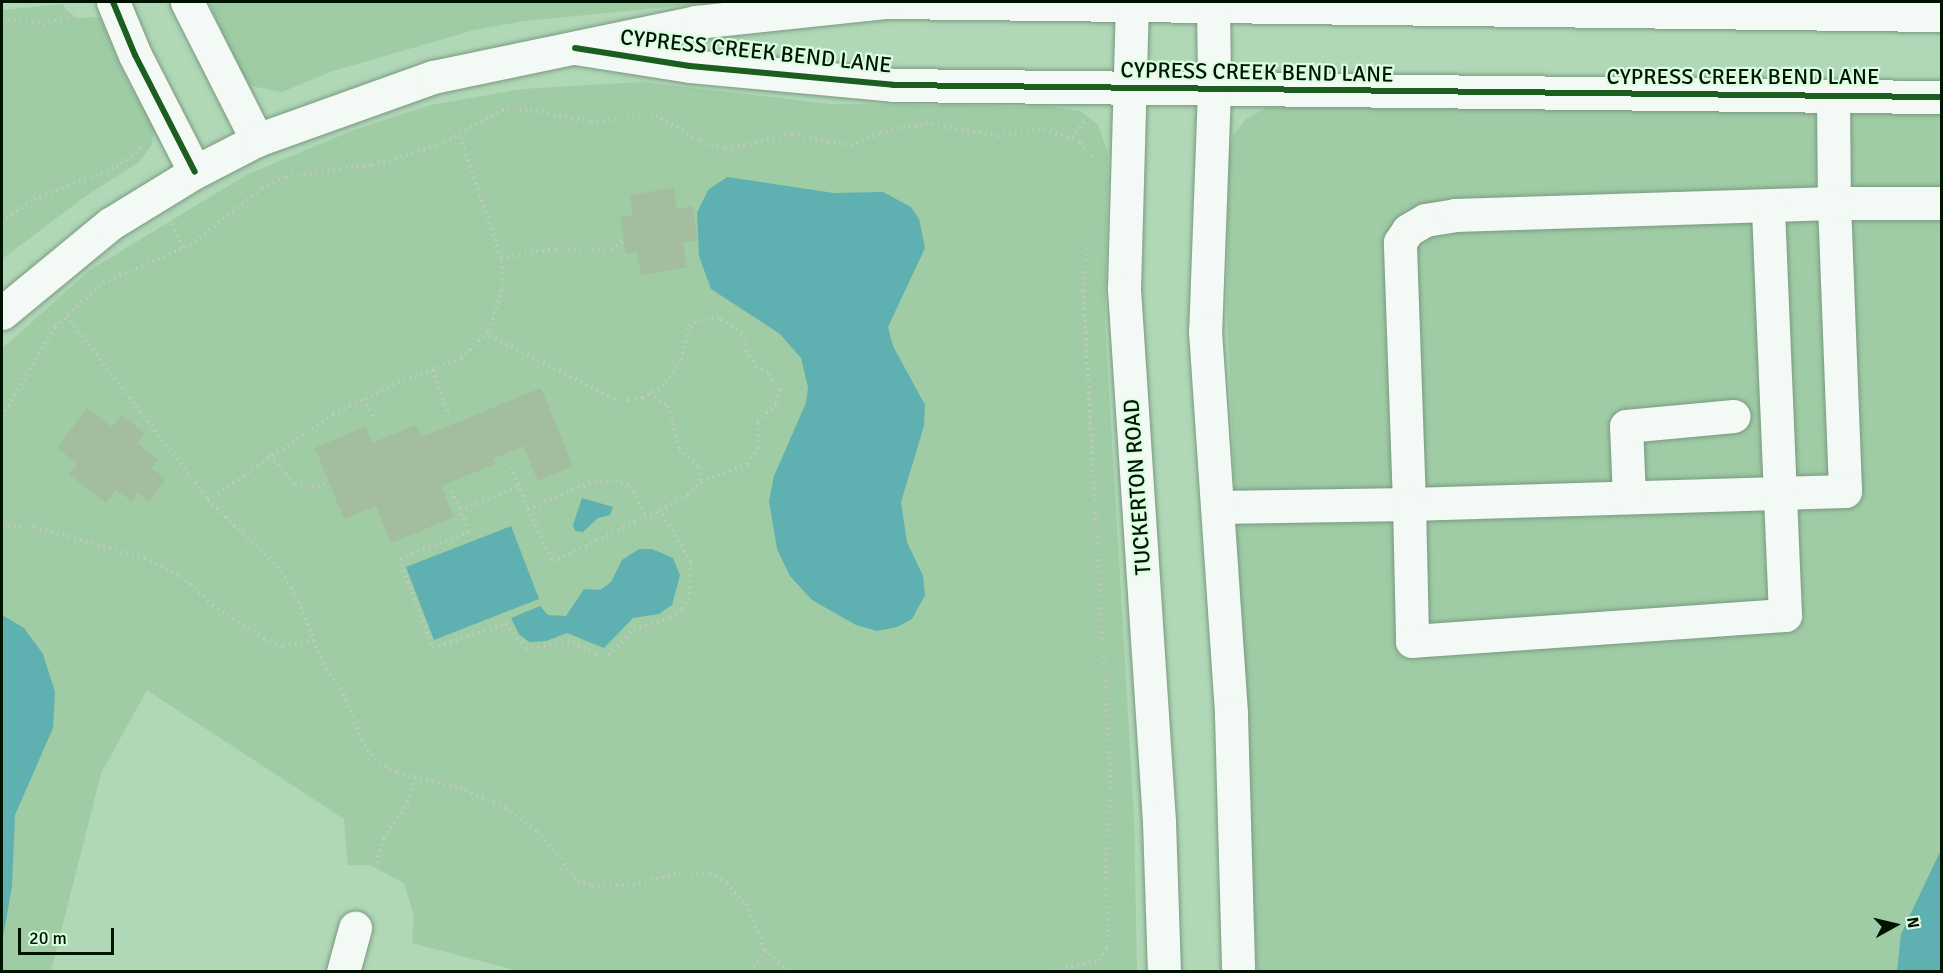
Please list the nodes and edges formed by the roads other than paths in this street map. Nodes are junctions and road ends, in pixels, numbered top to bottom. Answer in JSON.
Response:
{"nodes":[{"id":1,"x":113,"y":2,"type":"edge"},
{"id":2,"x":187,"y":2,"type":"edge"},
{"id":3,"x":887,"y":2,"type":"edge"},
{"id":4,"x":1132,"y":2,"type":"edge"},
{"id":5,"x":1213,"y":4,"type":"edge"},
{"id":6,"x":1941,"y":15,"type":"edge"},
{"id":7,"x":575,"y":48,"type":"junction"},
{"id":8,"x":1127,"y":88,"type":"junction"},
{"id":9,"x":1214,"y":90,"type":"junction"},
{"id":10,"x":1833,"y":96,"type":"junction"},
{"id":11,"x":1941,"y":97,"type":"edge"},
{"id":12,"x":257,"y":140,"type":"junction"},
{"id":13,"x":195,"y":172,"type":"junction"},
{"id":14,"x":1834,"y":203,"type":"junction"},
{"id":15,"x":1941,"y":203,"type":"edge"},
{"id":16,"x":1768,"y":206,"type":"junction"},
{"id":17,"x":2,"y":313,"type":"edge"},
{"id":18,"x":1734,"y":416,"type":"dead end"},
{"id":19,"x":1778,"y":494,"type":"junction"},
{"id":20,"x":1629,"y":498,"type":"junction"},
{"id":21,"x":1409,"y":504,"type":"junction"},
{"id":22,"x":1217,"y":507,"type":"junction"},
{"id":23,"x":356,"y":928,"type":"road end"},
{"id":24,"x":343,"y":972,"type":"edge"},
{"id":25,"x":1164,"y":972,"type":"edge"},
{"id":26,"x":1238,"y":972,"type":"edge"}],
"edges":[{"from":1,"to":13,"type":"street"},
{"from":2,"to":12,"type":"street"},
{"from":3,"to":4,"type":"street","name":"CYPRESS CREEK BEND LANE"},
{"from":3,"to":7,"type":"street","name":"CYPRESS CREEK BEND LANE"},
{"from":4,"to":5,"type":"street","name":"CYPRESS CREEK BEND LANE"},
{"from":4,"to":8,"type":"street","name":"TUCKERTON ROAD"},
{"from":5,"to":6,"type":"street","name":"CYPRESS CREEK BEND LANE"},
{"from":5,"to":9,"type":"street"},
{"from":7,"to":8,"type":"street","name":"CYPRESS CREEK BEND LANE"},
{"from":7,"to":12,"type":"street","name":"CYPRESS CREEK BEND LANE"},
{"from":8,"to":9,"type":"street","name":"CYPRESS CREEK BEND LANE"},
{"from":8,"to":25,"type":"street","name":"TUCKERTON ROAD"},
{"from":9,"to":10,"type":"street","name":"CYPRESS CREEK BEND LANE"},
{"from":9,"to":22,"type":"street"},
{"from":10,"to":11,"type":"street","name":"CYPRESS CREEK BEND LANE"},
{"from":10,"to":14,"type":"street"},
{"from":12,"to":13,"type":"street","name":"CYPRESS CREEK BEND LANE"},
{"from":13,"to":17,"type":"street","name":"CYPRESS CREEK BEND LANE"},
{"from":14,"to":15,"type":"street"},
{"from":14,"to":16,"type":"street"},
{"from":14,"to":19,"type":"street"},
{"from":16,"to":19,"type":"street"},
{"from":16,"to":21,"type":"street"},
{"from":18,"to":20,"type":"street"},
{"from":19,"to":20,"type":"street"},
{"from":19,"to":21,"type":"street"},
{"from":20,"to":21,"type":"street"},
{"from":21,"to":22,"type":"street"},
{"from":22,"to":26,"type":"street"},
{"from":23,"to":24,"type":"street"}]}
